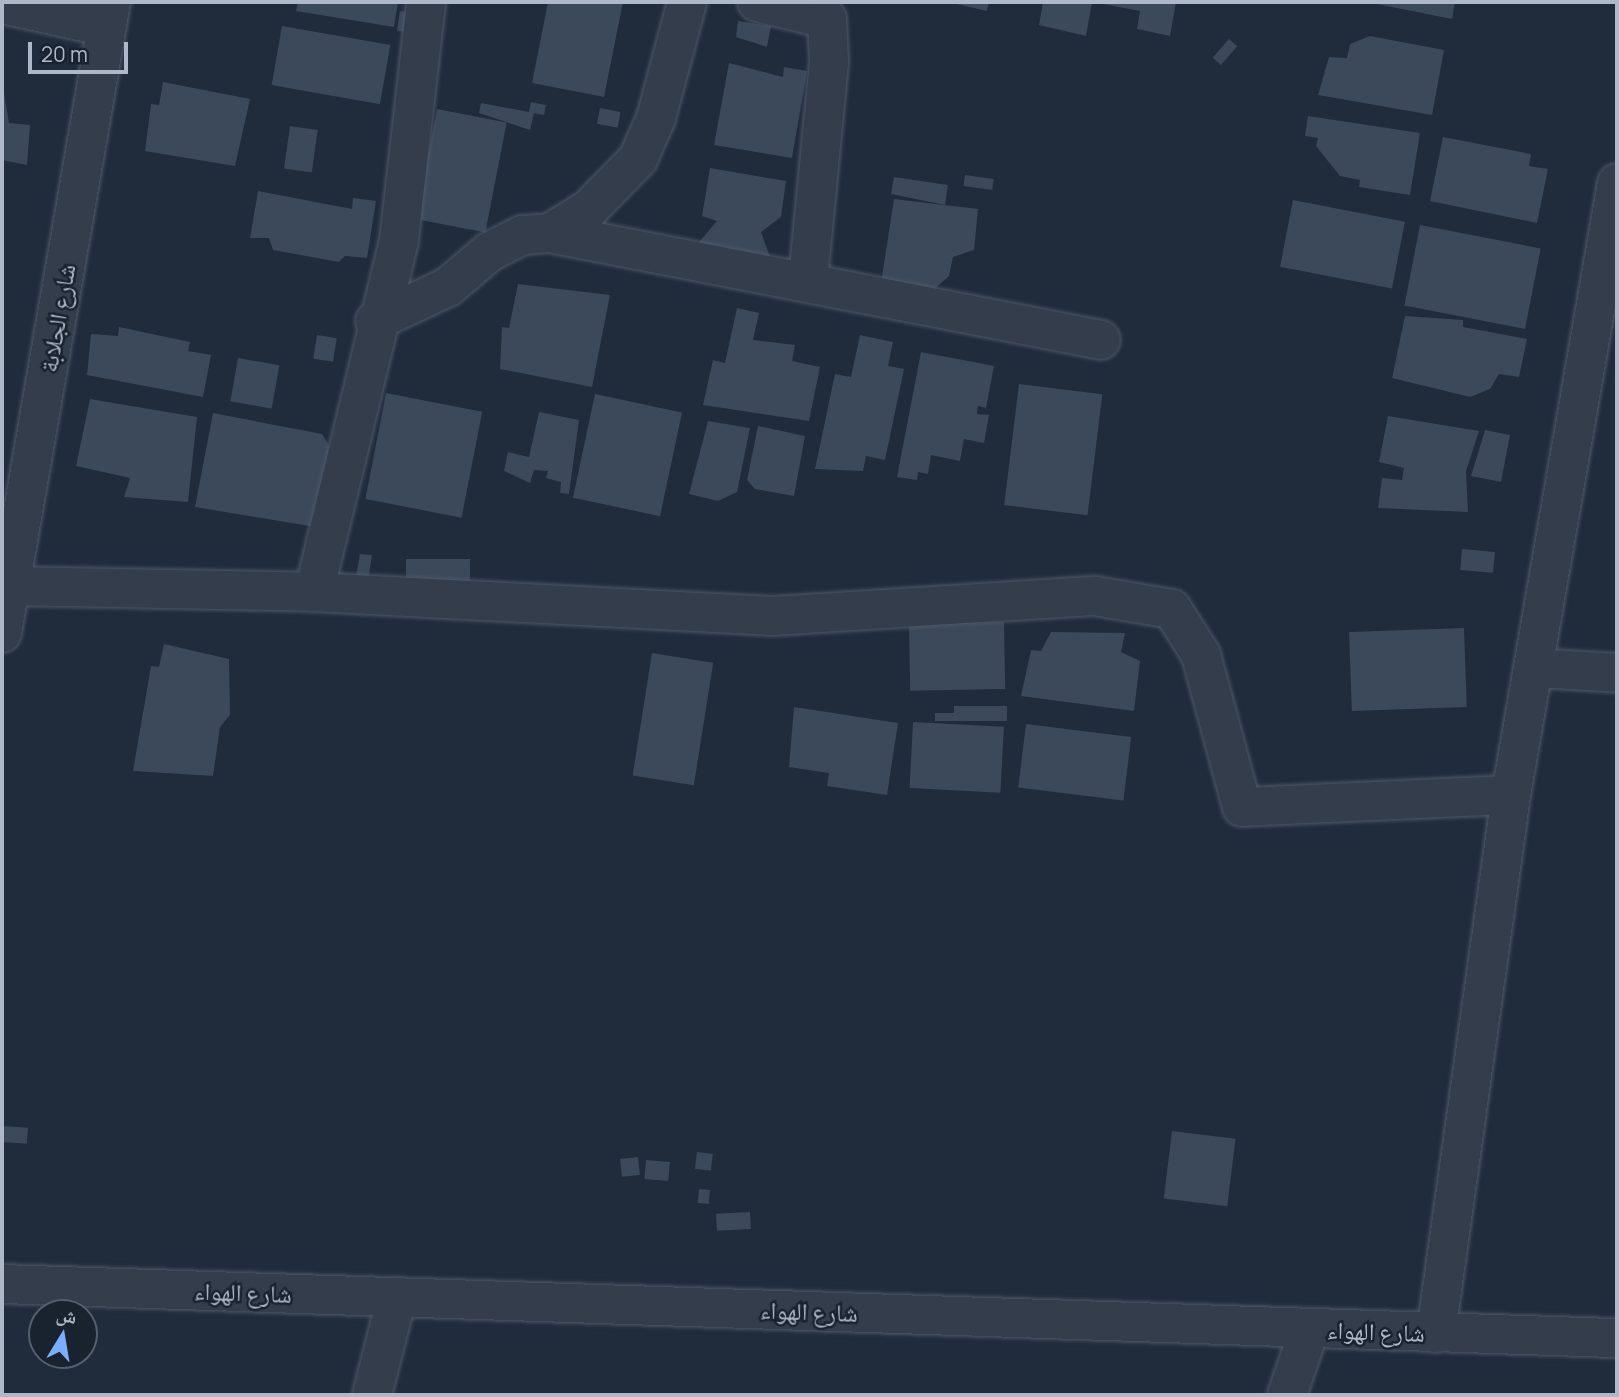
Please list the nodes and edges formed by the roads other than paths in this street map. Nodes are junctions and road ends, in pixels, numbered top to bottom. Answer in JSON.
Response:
{"nodes":[{"id":1,"x":426,"y":2,"type":"edge"},
{"id":2,"x":687,"y":2,"type":"edge"},
{"id":3,"x":757,"y":2,"type":"edge"},
{"id":4,"x":2,"y":4,"type":"edge"},
{"id":5,"x":109,"y":15,"type":"edge"},
{"id":6,"x":1617,"y":183,"type":"edge"},
{"id":7,"x":550,"y":233,"type":"junction"},
{"id":8,"x":808,"y":282,"type":"junction"},
{"id":9,"x":375,"y":321,"type":"junction"},
{"id":10,"x":1101,"y":340,"type":"dead end"},
{"id":11,"x":10,"y":586,"type":"junction"},
{"id":12,"x":314,"y":592,"type":"junction"},
{"id":13,"x":2,"y":633,"type":"edge"},
{"id":14,"x":1534,"y":668,"type":"junction"},
{"id":15,"x":1617,"y":673,"type":"edge"},
{"id":16,"x":1511,"y":795,"type":"junction"},
{"id":17,"x":2,"y":1284,"type":"edge"},
{"id":18,"x":397,"y":1297,"type":"junction"},
{"id":19,"x":1310,"y":1328,"type":"junction"},
{"id":20,"x":1436,"y":1333,"type":"junction"},
{"id":21,"x":1617,"y":1338,"type":"edge"},
{"id":22,"x":372,"y":1395,"type":"edge"},
{"id":23,"x":1287,"y":1395,"type":"edge"}],
"edges":[{"from":1,"to":9,"type":"street"},
{"from":2,"to":7,"type":"street"},
{"from":3,"to":8,"type":"street"},
{"from":4,"to":5,"type":"street"},
{"from":5,"to":11,"type":"street","name":"شارع الجلابة"},
{"from":6,"to":14,"type":"street"},
{"from":7,"to":8,"type":"street"},
{"from":7,"to":9,"type":"street"},
{"from":8,"to":10,"type":"street"},
{"from":9,"to":12,"type":"street"},
{"from":11,"to":12,"type":"street"},
{"from":11,"to":13,"type":"street","name":"شارع الجلابة"},
{"from":12,"to":16,"type":"street"},
{"from":14,"to":15,"type":"street"},
{"from":14,"to":16,"type":"street"},
{"from":16,"to":20,"type":"street"},
{"from":17,"to":18,"type":"street","name":"شارع الهواء"},
{"from":18,"to":19,"type":"street","name":"شارع الهواء"},
{"from":18,"to":22,"type":"street"},
{"from":19,"to":20,"type":"street","name":"شارع الهواء"},
{"from":19,"to":23,"type":"street"},
{"from":20,"to":21,"type":"street","name":"شارع الهواء"}]}
